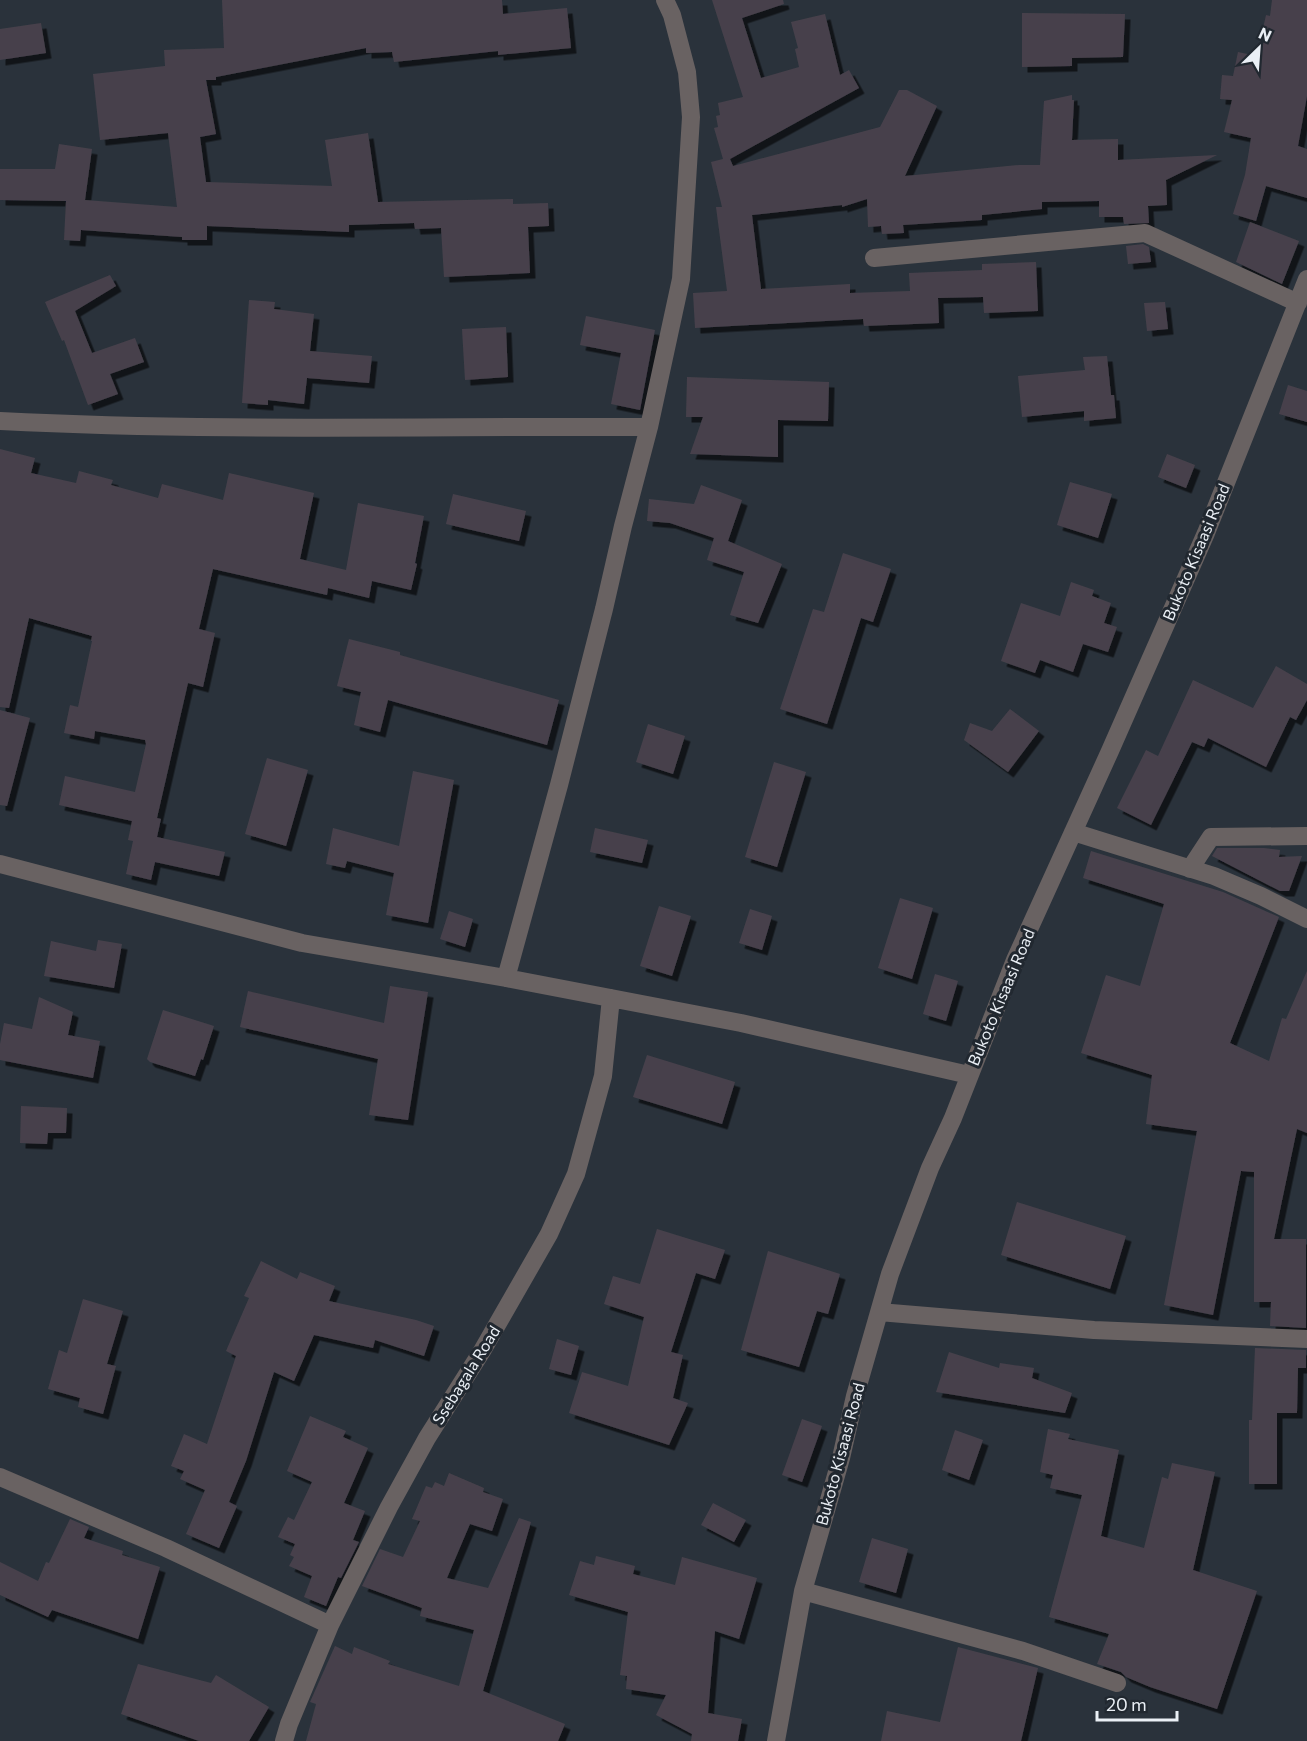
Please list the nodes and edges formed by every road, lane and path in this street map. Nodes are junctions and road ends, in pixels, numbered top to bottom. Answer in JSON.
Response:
{"nodes":[{"id":1,"x":664,"y":0,"type":"edge"},
{"id":2,"x":874,"y":258,"type":"dead end"},
{"id":3,"x":1307,"y":279,"type":"edge"},
{"id":4,"x":1298,"y":303,"type":"junction"},
{"id":5,"x":0,"y":421,"type":"edge"},
{"id":6,"x":649,"y":426,"type":"junction"},
{"id":7,"x":1073,"y":832,"type":"junction"},
{"id":8,"x":1307,"y":836,"type":"edge"},
{"id":9,"x":0,"y":864,"type":"edge"},
{"id":10,"x":1190,"y":868,"type":"junction"},
{"id":11,"x":1307,"y":919,"type":"edge"},
{"id":12,"x":506,"y":978,"type":"junction"},
{"id":13,"x":611,"y":998,"type":"junction"},
{"id":14,"x":969,"y":1075,"type":"junction"},
{"id":15,"x":879,"y":1312,"type":"junction"},
{"id":16,"x":1307,"y":1339,"type":"edge"},
{"id":17,"x":0,"y":1477,"type":"edge"},
{"id":18,"x":803,"y":1591,"type":"junction"},
{"id":19,"x":330,"y":1625,"type":"junction"},
{"id":20,"x":1117,"y":1683,"type":"dead end"},
{"id":21,"x":284,"y":1741,"type":"edge"},
{"id":22,"x":776,"y":1741,"type":"edge"}],
"edges":[{"from":1,"to":6,"type":"street"},
{"from":2,"to":4,"type":"street"},
{"from":3,"to":4,"type":"street","name":"Bukoto Kisaasi Road"},
{"from":4,"to":7,"type":"street","name":"Bukoto Kisaasi Road"},
{"from":5,"to":6,"type":"street"},
{"from":6,"to":12,"type":"street"},
{"from":7,"to":10,"type":"street"},
{"from":7,"to":14,"type":"street","name":"Bukoto Kisaasi Road"},
{"from":8,"to":10,"type":"street"},
{"from":9,"to":12,"type":"street"},
{"from":10,"to":11,"type":"street"},
{"from":12,"to":13,"type":"street"},
{"from":13,"to":14,"type":"street"},
{"from":13,"to":19,"type":"street","name":"Ssebagala Road"},
{"from":14,"to":15,"type":"street","name":"Bukoto Kisaasi Road"},
{"from":15,"to":16,"type":"street"},
{"from":15,"to":18,"type":"street","name":"Bukoto Kisaasi Road"},
{"from":17,"to":19,"type":"street"},
{"from":18,"to":20,"type":"street"},
{"from":18,"to":22,"type":"street","name":"Bukoto Kisaasi Road"},
{"from":19,"to":21,"type":"street","name":"Ssebagala Road"}]}
